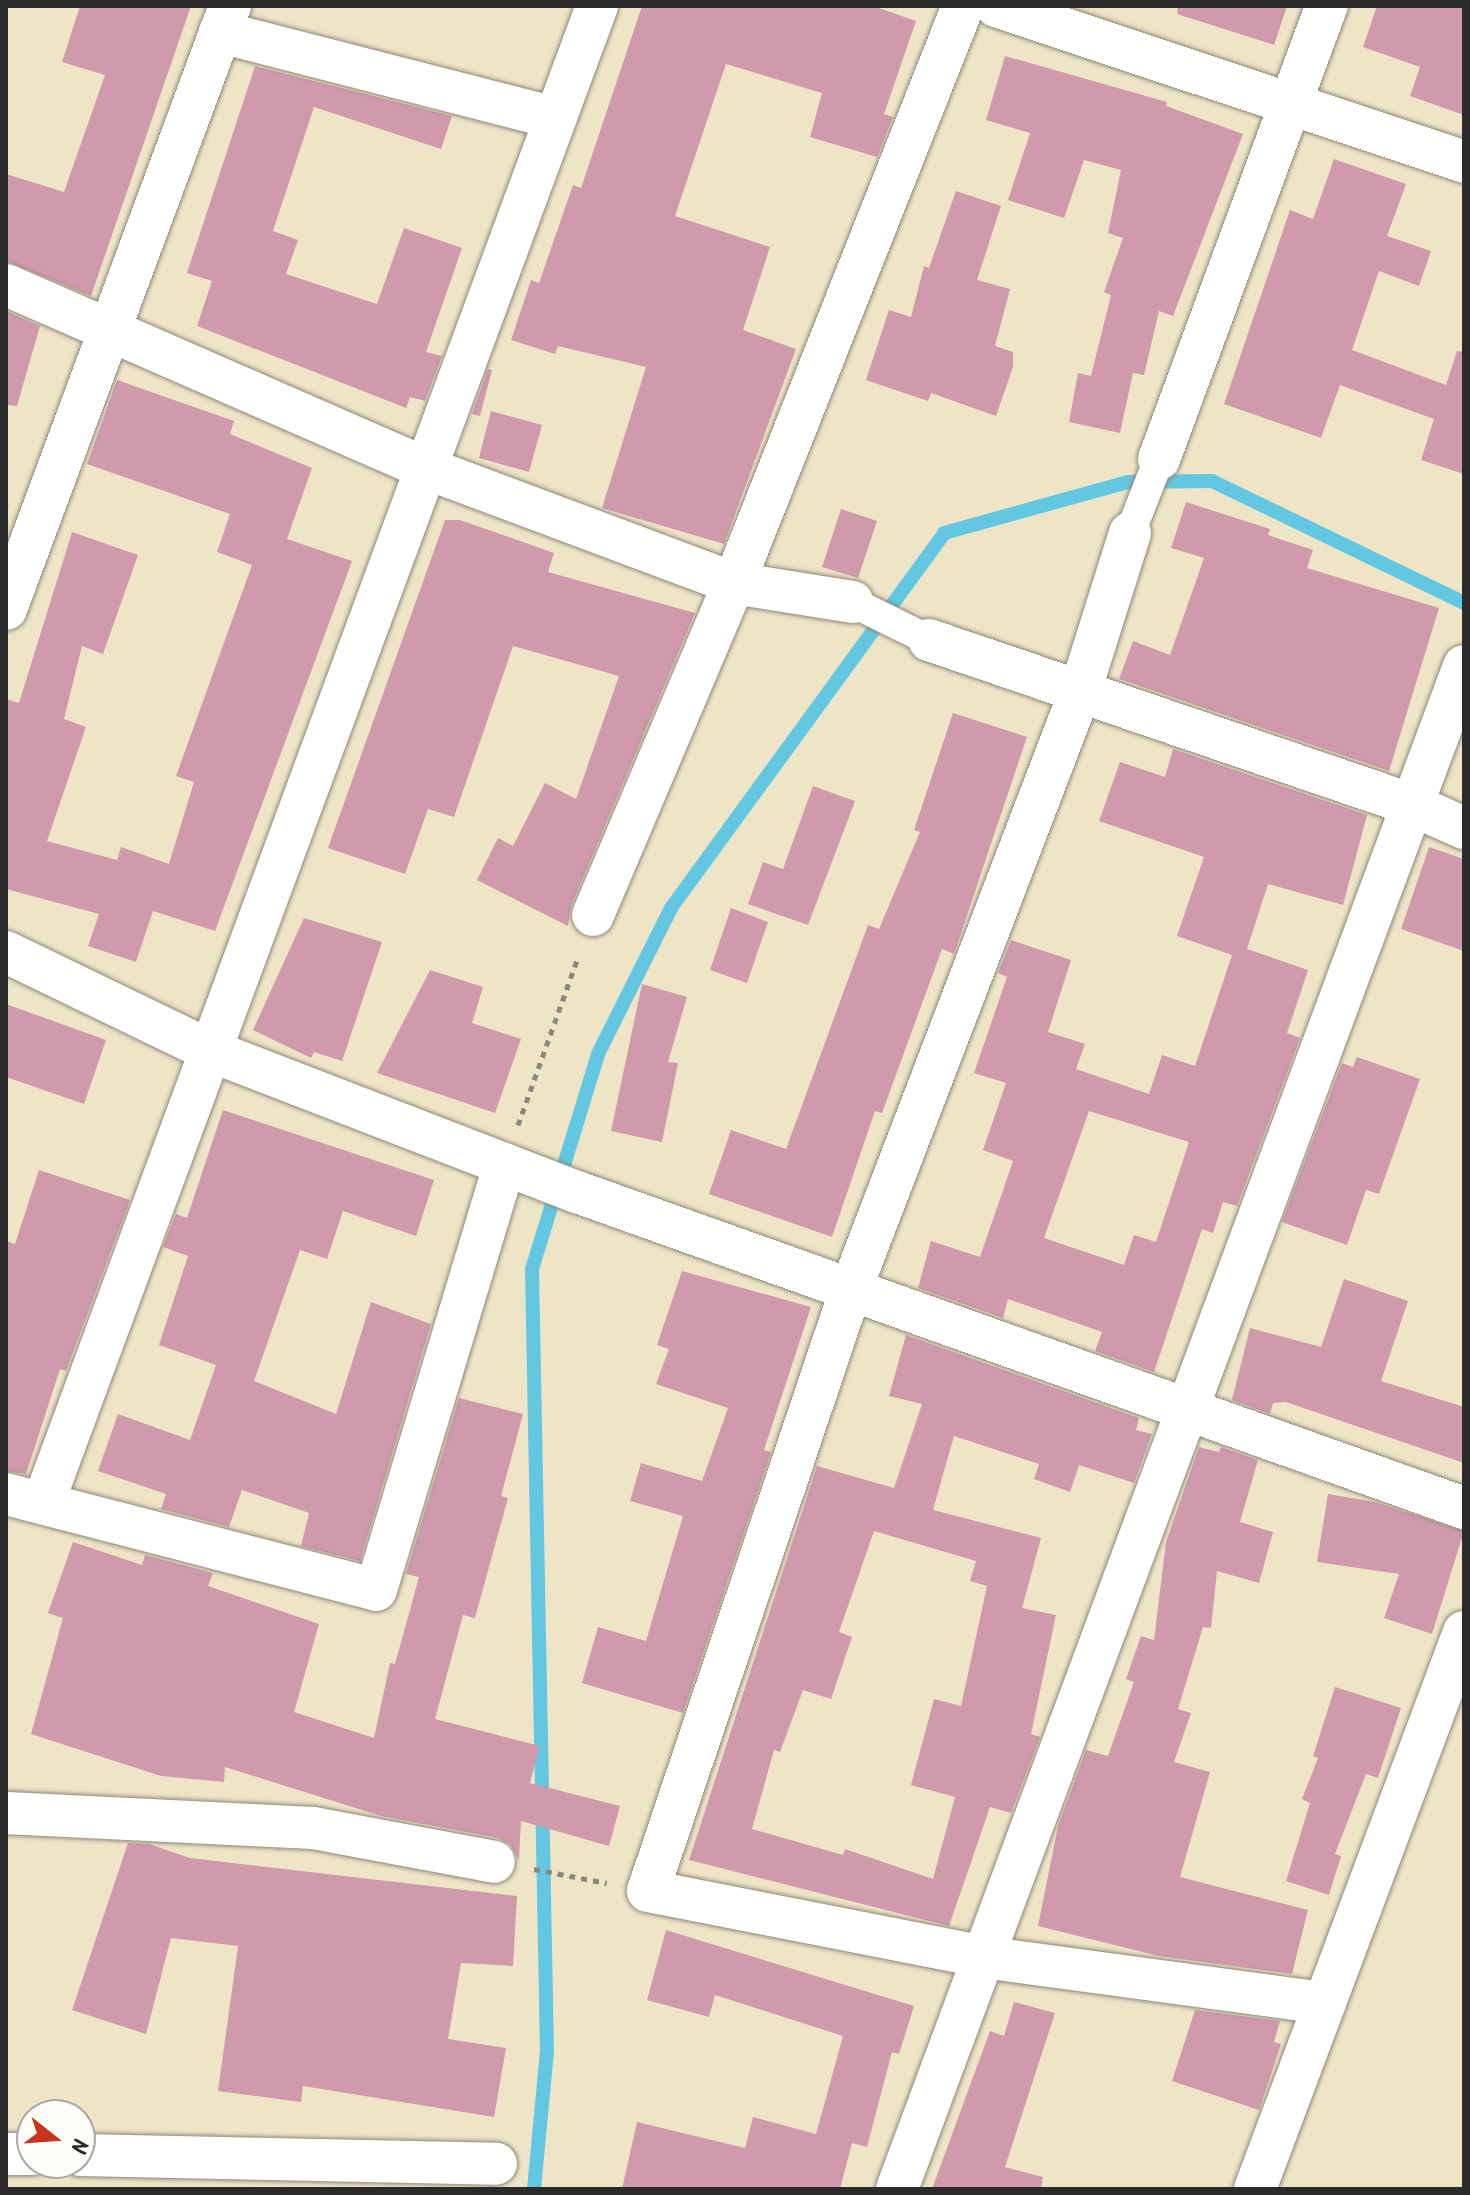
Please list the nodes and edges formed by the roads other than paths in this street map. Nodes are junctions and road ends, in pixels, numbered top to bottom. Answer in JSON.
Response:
{"nodes":[{"id":1,"x":597,"y":6,"type":"edge"},
{"id":2,"x":963,"y":6,"type":"edge"},
{"id":3,"x":996,"y":6,"type":"edge"},
{"id":4,"x":1327,"y":6,"type":"edge"},
{"id":5,"x":225,"y":19,"type":"edge"},
{"id":6,"x":1291,"y":104,"type":"junction"},
{"id":7,"x":555,"y":118,"type":"junction"},
{"id":8,"x":1464,"y":162,"type":"edge"},
{"id":9,"x":6,"y":285,"type":"edge"},
{"id":10,"x":110,"y":332,"type":"junction"},
{"id":11,"x":1159,"y":459,"type":"joint"},
{"id":12,"x":423,"y":467,"type":"junction"},
{"id":13,"x":1130,"y":533,"type":"joint"},
{"id":14,"x":734,"y":583,"type":"junction"},
{"id":15,"x":852,"y":602,"type":"joint"},
{"id":16,"x":6,"y":609,"type":"edge"},
{"id":17,"x":929,"y":640,"type":"joint"},
{"id":18,"x":1464,"y":667,"type":"edge"},
{"id":19,"x":1080,"y":692,"type":"junction"},
{"id":20,"x":1410,"y":804,"type":"junction"},
{"id":21,"x":1464,"y":828,"type":"edge"},
{"id":22,"x":593,"y":915,"type":"road end"},
{"id":23,"x":6,"y":952,"type":"edge"},
{"id":24,"x":211,"y":1051,"type":"junction"},
{"id":25,"x":505,"y":1164,"type":"junction"},
{"id":26,"x":851,"y":1289,"type":"junction"},
{"id":27,"x":1190,"y":1410,"type":"junction"},
{"id":28,"x":25,"y":1497,"type":"edge"},
{"id":29,"x":1464,"y":1508,"type":"edge"},
{"id":30,"x":1464,"y":1632,"type":"edge"},
{"id":31,"x":6,"y":1813,"type":"edge"},
{"id":32,"x":494,"y":1862,"type":"road end"},
{"id":33,"x":983,"y":1957,"type":"junction"},
{"id":34,"x":1325,"y":2003,"type":"junction"},
{"id":35,"x":96,"y":2155,"type":"edge"},
{"id":36,"x":496,"y":2164,"type":"dead end"},
{"id":37,"x":897,"y":2189,"type":"edge"},
{"id":38,"x":1255,"y":2189,"type":"edge"}],
"edges":[{"from":1,"to":7,"type":"street"},
{"from":2,"to":14,"type":"street"},
{"from":3,"to":6,"type":"street"},
{"from":4,"to":6,"type":"street"},
{"from":5,"to":7,"type":"street"},
{"from":5,"to":10,"type":"street"},
{"from":6,"to":8,"type":"street"},
{"from":6,"to":11,"type":"street"},
{"from":7,"to":12,"type":"street"},
{"from":9,"to":10,"type":"street"},
{"from":10,"to":12,"type":"street"},
{"from":10,"to":16,"type":"street"},
{"from":11,"to":13,"type":"street"},
{"from":12,"to":14,"type":"street"},
{"from":12,"to":24,"type":"street"},
{"from":13,"to":19,"type":"street"},
{"from":14,"to":15,"type":"street"},
{"from":14,"to":22,"type":"street"},
{"from":15,"to":17,"type":"street"},
{"from":17,"to":19,"type":"street"},
{"from":18,"to":20,"type":"street"},
{"from":19,"to":20,"type":"street"},
{"from":19,"to":26,"type":"street"},
{"from":20,"to":21,"type":"street"},
{"from":20,"to":27,"type":"street"},
{"from":23,"to":24,"type":"street"},
{"from":24,"to":25,"type":"street"},
{"from":24,"to":28,"type":"street"},
{"from":25,"to":26,"type":"street"},
{"from":25,"to":28,"type":"street"},
{"from":26,"to":27,"type":"street"},
{"from":26,"to":33,"type":"street"},
{"from":27,"to":29,"type":"street"},
{"from":27,"to":33,"type":"street"},
{"from":30,"to":34,"type":"street"},
{"from":31,"to":32,"type":"street"},
{"from":33,"to":34,"type":"street"},
{"from":33,"to":37,"type":"street"},
{"from":34,"to":38,"type":"street"},
{"from":35,"to":36,"type":"street"}]}
